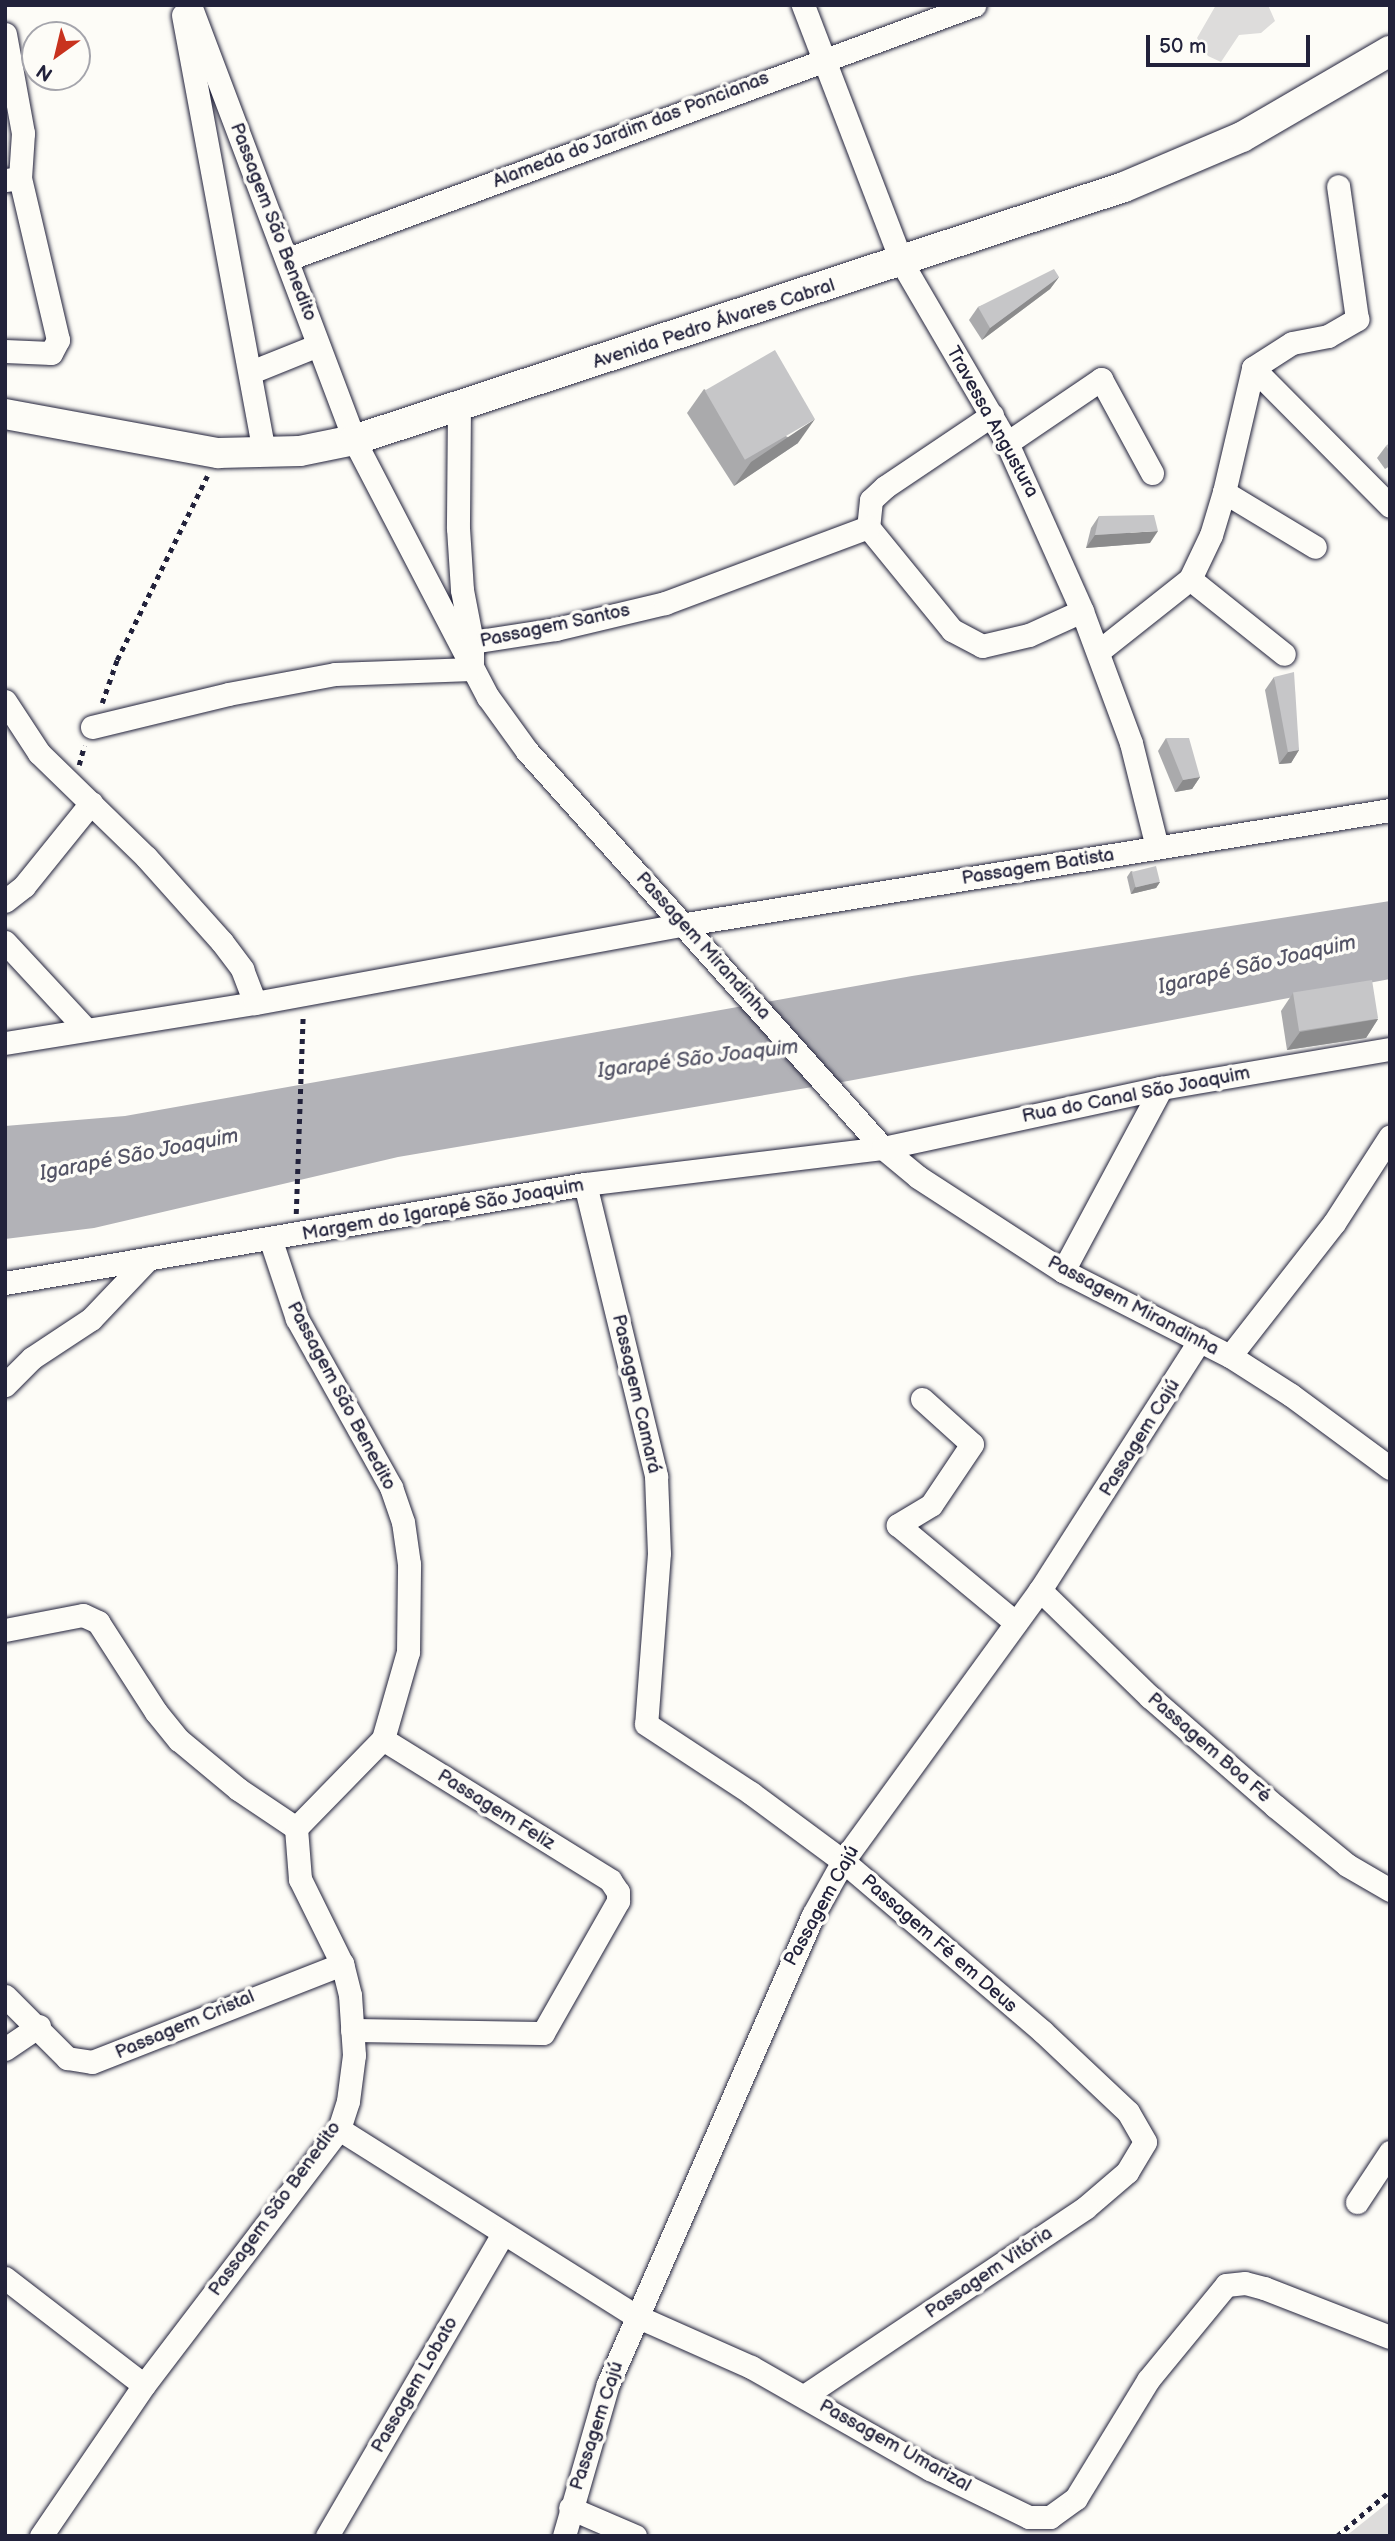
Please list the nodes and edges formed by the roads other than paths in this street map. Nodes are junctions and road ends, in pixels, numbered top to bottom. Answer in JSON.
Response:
{"nodes":[{"id":1,"x":181,"y":5,"type":"edge"},
{"id":2,"x":190,"y":5,"type":"edge"},
{"id":3,"x":803,"y":5,"type":"edge"},
{"id":4,"x":974,"y":5,"type":"edge"},
{"id":5,"x":5,"y":34,"type":"edge"},
{"id":6,"x":1390,"y":51,"type":"edge"},
{"id":7,"x":825,"y":63,"type":"junction"},
{"id":8,"x":13,"y":179,"type":"edge"},
{"id":9,"x":1338,"y":186,"type":"dead end"},
{"id":10,"x":288,"y":258,"type":"junction"},
{"id":11,"x":902,"y":263,"type":"junction"},
{"id":12,"x":318,"y":345,"type":"junction"},
{"id":13,"x":5,"y":351,"type":"edge"},
{"id":14,"x":1253,"y":368,"type":"junction"},
{"id":15,"x":251,"y":372,"type":"junction"},
{"id":16,"x":459,"y":406,"type":"junction"},
{"id":17,"x":5,"y":414,"type":"edge"},
{"id":18,"x":992,"y":415,"type":"junction"},
{"id":19,"x":354,"y":440,"type":"junction"},
{"id":20,"x":1007,"y":443,"type":"junction"},
{"id":21,"x":264,"y":454,"type":"junction"},
{"id":22,"x":1153,"y":473,"type":"dead end"},
{"id":23,"x":1224,"y":492,"type":"junction"},
{"id":24,"x":1390,"y":506,"type":"edge"},
{"id":25,"x":868,"y":527,"type":"junction"},
{"id":26,"x":1315,"y":547,"type":"dead end"},
{"id":27,"x":1190,"y":579,"type":"junction"},
{"id":28,"x":1082,"y":611,"type":"junction"},
{"id":29,"x":472,"y":642,"type":"junction"},
{"id":30,"x":1098,"y":650,"type":"junction"},
{"id":31,"x":1283,"y":654,"type":"dead end"},
{"id":32,"x":472,"y":669,"type":"junction"},
{"id":33,"x":5,"y":701,"type":"edge"},
{"id":34,"x":92,"y":727,"type":"road end"},
{"id":35,"x":84,"y":795,"type":"junction"},
{"id":36,"x":1390,"y":810,"type":"edge"},
{"id":37,"x":1157,"y":848,"type":"junction"},
{"id":38,"x":5,"y":901,"type":"edge"},
{"id":39,"x":685,"y":925,"type":"junction"},
{"id":40,"x":5,"y":942,"type":"edge"},
{"id":41,"x":255,"y":1003,"type":"junction"},
{"id":42,"x":85,"y":1028,"type":"junction"},
{"id":43,"x":5,"y":1043,"type":"edge"},
{"id":44,"x":1390,"y":1049,"type":"edge"},
{"id":45,"x":1161,"y":1088,"type":"junction"},
{"id":46,"x":1390,"y":1136,"type":"edge"},
{"id":47,"x":876,"y":1141,"type":"junction"},
{"id":48,"x":585,"y":1184,"type":"junction"},
{"id":49,"x":271,"y":1241,"type":"junction"},
{"id":50,"x":149,"y":1258,"type":"junction"},
{"id":51,"x":1063,"y":1271,"type":"junction"},
{"id":52,"x":5,"y":1283,"type":"edge"},
{"id":53,"x":1200,"y":1340,"type":"junction"},
{"id":54,"x":1230,"y":1356,"type":"junction"},
{"id":55,"x":5,"y":1385,"type":"edge"},
{"id":56,"x":922,"y":1399,"type":"dead end"},
{"id":57,"x":1390,"y":1468,"type":"edge"},
{"id":58,"x":1040,"y":1590,"type":"junction"},
{"id":59,"x":1016,"y":1623,"type":"junction"},
{"id":60,"x":5,"y":1630,"type":"edge"},
{"id":61,"x":652,"y":1730,"type":"joint"},
{"id":62,"x":383,"y":1739,"type":"junction"},
{"id":63,"x":296,"y":1828,"type":"junction"},
{"id":64,"x":843,"y":1861,"type":"junction"},
{"id":65,"x":1390,"y":1890,"type":"edge"},
{"id":66,"x":342,"y":1964,"type":"junction"},
{"id":67,"x":5,"y":1996,"type":"edge"},
{"id":68,"x":39,"y":2026,"type":"junction"},
{"id":69,"x":352,"y":2030,"type":"junction"},
{"id":70,"x":5,"y":2049,"type":"edge"},
{"id":71,"x":339,"y":2129,"type":"junction"},
{"id":72,"x":1142,"y":2130,"type":"joint"},
{"id":73,"x":1390,"y":2152,"type":"edge"},
{"id":74,"x":1357,"y":2202,"type":"dead end"},
{"id":75,"x":503,"y":2234,"type":"junction"},
{"id":76,"x":5,"y":2278,"type":"edge"},
{"id":77,"x":636,"y":2316,"type":"junction"},
{"id":78,"x":1390,"y":2337,"type":"edge"},
{"id":79,"x":144,"y":2385,"type":"junction"},
{"id":80,"x":806,"y":2395,"type":"junction"},
{"id":81,"x":570,"y":2508,"type":"junction"},
{"id":82,"x":1051,"y":2526,"type":"edge"},
{"id":83,"x":41,"y":2536,"type":"edge"},
{"id":84,"x":327,"y":2536,"type":"edge"},
{"id":85,"x":564,"y":2536,"type":"edge"},
{"id":86,"x":635,"y":2536,"type":"edge"}],
"edges":[{"from":1,"to":15,"type":"street","name":"Passagem São Benedito"},
{"from":2,"to":10,"type":"street","name":"Passagem São Benedito"},
{"from":3,"to":7,"type":"street","name":"Travessa Angustura"},
{"from":4,"to":7,"type":"street","name":"Alameda do Jardim das Poncianas"},
{"from":5,"to":8,"type":"street"},
{"from":6,"to":11,"type":"main road","name":"Avenida Pedro Álvares Cabral"},
{"from":7,"to":10,"type":"street","name":"Alameda do Jardim das Poncianas"},
{"from":7,"to":11,"type":"street","name":"Travessa Angustura"},
{"from":8,"to":13,"type":"street"},
{"from":9,"to":14,"type":"street"},
{"from":10,"to":12,"type":"street","name":"Passagem São Benedito"},
{"from":11,"to":16,"type":"main road","name":"Avenida Pedro Álvares Cabral"},
{"from":11,"to":18,"type":"street","name":"Travessa Angustura"},
{"from":12,"to":15,"type":"street"},
{"from":12,"to":19,"type":"street","name":"Passagem São Benedito"},
{"from":14,"to":23,"type":"street"},
{"from":14,"to":24,"type":"street"},
{"from":15,"to":21,"type":"street","name":"Passagem São Benedito"},
{"from":16,"to":19,"type":"main road","name":"Avenida Pedro Álvares Cabral"},
{"from":16,"to":29,"type":"street"},
{"from":17,"to":21,"type":"main road","name":"Avenida Pedro Álvares Cabral"},
{"from":18,"to":20,"type":"street","name":"Travessa Angustura"},
{"from":18,"to":25,"type":"street"},
{"from":19,"to":21,"type":"main road","name":"Avenida Pedro Álvares Cabral"},
{"from":19,"to":32,"type":"street","name":"Passagem Mirandinha"},
{"from":20,"to":22,"type":"street"},
{"from":20,"to":28,"type":"street","name":"Travessa Angustura"},
{"from":23,"to":26,"type":"street"},
{"from":23,"to":27,"type":"street"},
{"from":25,"to":28,"type":"street"},
{"from":25,"to":29,"type":"street","name":"Passagem Santos"},
{"from":27,"to":30,"type":"street"},
{"from":27,"to":31,"type":"street"},
{"from":28,"to":30,"type":"street","name":"Travessa Angustura"},
{"from":29,"to":32,"type":"street","name":"Passagem Santos"},
{"from":30,"to":37,"type":"street","name":"Travessa Angustura"},
{"from":32,"to":34,"type":"street","name":"Passagem Santos"},
{"from":32,"to":39,"type":"street","name":"Passagem Mirandinha"},
{"from":33,"to":35,"type":"street"},
{"from":35,"to":38,"type":"street"},
{"from":35,"to":41,"type":"street"},
{"from":36,"to":37,"type":"street","name":"Passagem Batista"},
{"from":37,"to":39,"type":"street","name":"Passagem Batista"},
{"from":39,"to":41,"type":"street"},
{"from":39,"to":47,"type":"street","name":"Passagem Mirandinha"},
{"from":40,"to":42,"type":"street"},
{"from":41,"to":42,"type":"street"},
{"from":42,"to":43,"type":"street"},
{"from":44,"to":45,"type":"street","name":"Rua do Canal São Joaquim"},
{"from":45,"to":47,"type":"street","name":"Rua do Canal São Joaquim"},
{"from":45,"to":51,"type":"street"},
{"from":46,"to":54,"type":"street"},
{"from":47,"to":48,"type":"street","name":"Margem do Igarapé São Joaquim"},
{"from":47,"to":51,"type":"street","name":"Passagem Mirandinha"},
{"from":48,"to":49,"type":"street","name":"Margem do Igarapé São Joaquim"},
{"from":48,"to":61,"type":"street","name":"Passagem Camará"},
{"from":49,"to":50,"type":"street","name":"Margem do Igarapé São Joaquim"},
{"from":49,"to":62,"type":"street","name":"Passagem São Benedito"},
{"from":50,"to":52,"type":"street","name":"Margem do Igarapé São Joaquim"},
{"from":50,"to":55,"type":"street"},
{"from":51,"to":53,"type":"street","name":"Passagem Mirandinha"},
{"from":53,"to":54,"type":"street","name":"Passagem Mirandinha"},
{"from":53,"to":58,"type":"street","name":"Passagem Cajú"},
{"from":54,"to":57,"type":"street","name":"Passagem Mirandinha"},
{"from":56,"to":59,"type":"street"},
{"from":58,"to":59,"type":"street","name":"Passagem Cajú"},
{"from":58,"to":65,"type":"street","name":"Passagem Boa Fé"},
{"from":59,"to":64,"type":"street","name":"Passagem Cajú"},
{"from":60,"to":63,"type":"street"},
{"from":61,"to":64,"type":"street","name":"Passagem Fé em Deus"},
{"from":62,"to":63,"type":"street","name":"Passagem São Benedito"},
{"from":62,"to":69,"type":"street","name":"Passagem Feliz"},
{"from":63,"to":66,"type":"street","name":"Passagem São Benedito"},
{"from":64,"to":72,"type":"street","name":"Passagem Fé em Deus"},
{"from":64,"to":77,"type":"street","name":"Passagem Cajú"},
{"from":66,"to":68,"type":"street","name":"Passagem Cristal"},
{"from":66,"to":69,"type":"street","name":"Passagem São Benedito"},
{"from":67,"to":68,"type":"street","name":"Passagem Cristal"},
{"from":68,"to":70,"type":"street"},
{"from":69,"to":71,"type":"street","name":"Passagem São Benedito"},
{"from":71,"to":75,"type":"street","name":"Passagem Umarizal"},
{"from":71,"to":79,"type":"street","name":"Passagem São Benedito"},
{"from":72,"to":80,"type":"street","name":"Passagem Vitória"},
{"from":73,"to":74,"type":"street"},
{"from":75,"to":77,"type":"street","name":"Passagem Umarizal"},
{"from":75,"to":84,"type":"street","name":"Passagem Lobato"},
{"from":76,"to":79,"type":"street"},
{"from":77,"to":80,"type":"street","name":"Passagem Umarizal"},
{"from":77,"to":81,"type":"street","name":"Passagem Cajú"},
{"from":78,"to":82,"type":"street","name":"Passagem Umarizal"},
{"from":79,"to":83,"type":"street","name":"Passagem São Benedito"},
{"from":80,"to":82,"type":"street","name":"Passagem Umarizal"},
{"from":81,"to":85,"type":"street","name":"Passagem Cajú"},
{"from":81,"to":86,"type":"street"}]}
